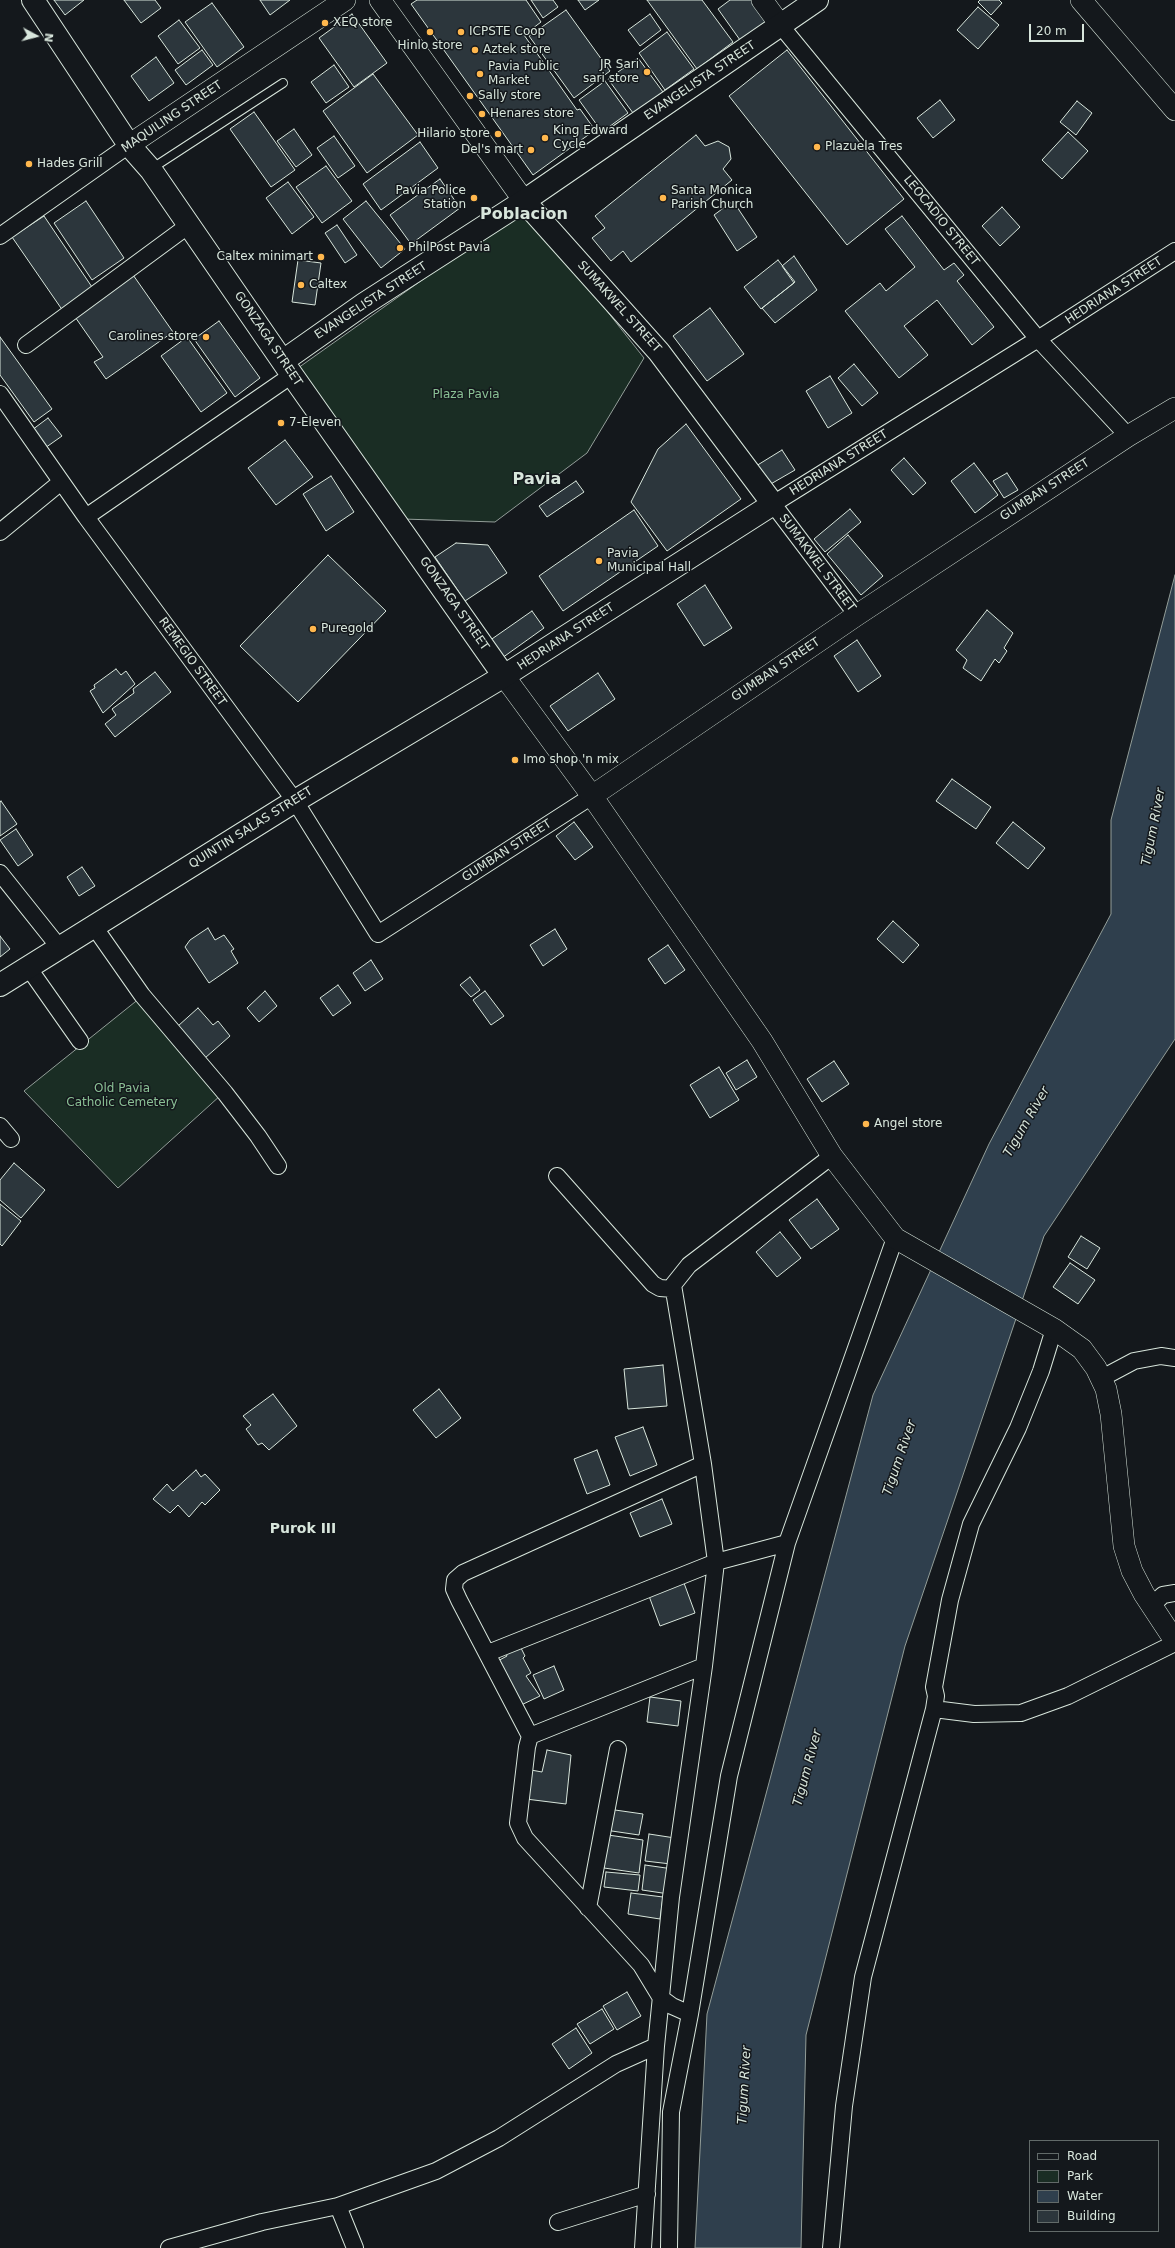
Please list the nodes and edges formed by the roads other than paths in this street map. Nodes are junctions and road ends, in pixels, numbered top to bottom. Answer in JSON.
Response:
{"nodes":[{"id":1,"x":33,"y":0,"type":"edge"},
{"id":2,"x":345,"y":0,"type":"edge"},
{"id":3,"x":380,"y":0,"type":"edge"},
{"id":4,"x":762,"y":0,"type":"edge"},
{"id":5,"x":817,"y":0,"type":"edge"},
{"id":6,"x":1082,"y":0,"type":"edge"},
{"id":7,"x":781,"y":26,"type":"junction"},
{"id":8,"x":283,"y":83,"type":"dead end"},
{"id":9,"x":1175,"y":110,"type":"edge"},
{"id":10,"x":129,"y":145,"type":"junction"},
{"id":11,"x":151,"y":170,"type":"junction"},
{"id":12,"x":524,"y":201,"type":"junction"},
{"id":13,"x":189,"y":225,"type":"junction"},
{"id":14,"x":0,"y":236,"type":"edge"},
{"id":15,"x":1175,"y":251,"type":"edge"},
{"id":16,"x":1038,"y":340,"type":"junction"},
{"id":17,"x":26,"y":345,"type":"dead end"},
{"id":18,"x":287,"y":368,"type":"junction"},
{"id":19,"x":0,"y":394,"type":"edge"},
{"id":20,"x":1175,"y":408,"type":"edge"},
{"id":21,"x":1128,"y":436,"type":"junction"},
{"id":22,"x":61,"y":482,"type":"junction"},
{"id":23,"x":773,"y":504,"type":"junction"},
{"id":24,"x":86,"y":517,"type":"junction"},
{"id":25,"x":0,"y":532,"type":"edge"},
{"id":26,"x":857,"y":615,"type":"junction"},
{"id":27,"x":504,"y":676,"type":"junction"},
{"id":28,"x":592,"y":796,"type":"junction"},
{"id":29,"x":295,"y":801,"type":"junction"},
{"id":30,"x":0,"y":873,"type":"edge"},
{"id":31,"x":93,"y":926,"type":"junction"},
{"id":32,"x":378,"y":934,"type":"joint"},
{"id":33,"x":60,"y":947,"type":"junction"},
{"id":34,"x":28,"y":967,"type":"junction"},
{"id":35,"x":0,"y":985,"type":"edge"},
{"id":36,"x":80,"y":1041,"type":"dead end"},
{"id":37,"x":0,"y":1126,"type":"edge"},
{"id":38,"x":11,"y":1139,"type":"dead end"},
{"id":39,"x":832,"y":1156,"type":"junction"},
{"id":40,"x":278,"y":1166,"type":"dead end"},
{"id":41,"x":558,"y":1176,"type":"dead end"},
{"id":42,"x":901,"y":1242,"type":"junction"},
{"id":43,"x":673,"y":1289,"type":"junction"},
{"id":44,"x":1047,"y":1325,"type":"junction"},
{"id":45,"x":1175,"y":1358,"type":"edge"},
{"id":46,"x":1102,"y":1378,"type":"junction"},
{"id":47,"x":703,"y":1464,"type":"junction"},
{"id":48,"x":787,"y":1543,"type":"junction"},
{"id":49,"x":716,"y":1562,"type":"junction"},
{"id":50,"x":1175,"y":1593,"type":"edge"},
{"id":51,"x":1151,"y":1606,"type":"junction"},
{"id":52,"x":1175,"y":1642,"type":"edge"},
{"id":53,"x":488,"y":1653,"type":"junction"},
{"id":54,"x":704,"y":1666,"type":"junction"},
{"id":55,"x":934,"y":1709,"type":"junction"},
{"id":56,"x":530,"y":1736,"type":"junction"},
{"id":57,"x":618,"y":1749,"type":"dead end"},
{"id":58,"x":588,"y":1908,"type":"junction"},
{"id":59,"x":662,"y":1998,"type":"junction"},
{"id":60,"x":690,"y":2014,"type":"junction"},
{"id":61,"x":656,"y":2046,"type":"junction"},
{"id":62,"x":647,"y":2194,"type":"junction"},
{"id":63,"x":338,"y":2206,"type":"junction"},
{"id":64,"x":558,"y":2222,"type":"dead end"},
{"id":65,"x":169,"y":2248,"type":"edge"},
{"id":66,"x":355,"y":2248,"type":"edge"},
{"id":67,"x":643,"y":2248,"type":"edge"},
{"id":68,"x":669,"y":2248,"type":"edge"},
{"id":69,"x":831,"y":2248,"type":"edge"}],
"edges":[{"from":1,"to":10,"type":"main road","name":"GONZAGA STREET"},
{"from":2,"to":10,"type":"street","name":"MAQUILING STREET"},
{"from":3,"to":12,"type":"street","name":"SUMAKWEL STREET"},
{"from":4,"to":7,"type":"street","name":"LEOCADIO STREET"},
{"from":5,"to":7,"type":"main road","name":"EVANGELISTA STREET"},
{"from":6,"to":9,"type":"street"},
{"from":7,"to":12,"type":"main road","name":"EVANGELISTA STREET"},
{"from":7,"to":16,"type":"street","name":"LEOCADIO STREET"},
{"from":8,"to":11,"type":"lane"},
{"from":10,"to":11,"type":"main road","name":"GONZAGA STREET"},
{"from":10,"to":14,"type":"street","name":"MAQUILING STREET"},
{"from":11,"to":13,"type":"main road","name":"GONZAGA STREET"},
{"from":12,"to":18,"type":"main road","name":"EVANGELISTA STREET"},
{"from":12,"to":23,"type":"main road","name":"SUMAKWEL STREET"},
{"from":13,"to":17,"type":"street"},
{"from":13,"to":18,"type":"main road","name":"GONZAGA STREET"},
{"from":15,"to":16,"type":"street","name":"HEDRIANA STREET"},
{"from":16,"to":21,"type":"street","name":"LEOCADIO STREET"},
{"from":16,"to":23,"type":"street","name":"HEDRIANA STREET"},
{"from":18,"to":24,"type":"street","name":"EVANGELISTA STREET"},
{"from":18,"to":27,"type":"main road","name":"GONZAGA STREET"},
{"from":19,"to":22,"type":"street","name":"REMEGIO STREET"},
{"from":20,"to":21,"type":"street","name":"GUMBAN STREET"},
{"from":21,"to":26,"type":"street","name":"GUMBAN STREET"},
{"from":22,"to":24,"type":"street","name":"REMEGIO STREET"},
{"from":22,"to":25,"type":"street"},
{"from":23,"to":26,"type":"street","name":"SUMAKWEL STREET"},
{"from":23,"to":27,"type":"main road","name":"HEDRIANA STREET"},
{"from":24,"to":29,"type":"street","name":"REMEGIO STREET"},
{"from":26,"to":28,"type":"street","name":"GUMBAN STREET"},
{"from":27,"to":28,"type":"street"},
{"from":27,"to":29,"type":"main road","name":"QUINTIN SALAS STREET"},
{"from":28,"to":32,"type":"street","name":"GUMBAN STREET"},
{"from":28,"to":39,"type":"street"},
{"from":29,"to":31,"type":"main road","name":"QUINTIN SALAS STREET"},
{"from":29,"to":32,"type":"street","name":"REMEGIO STREET"},
{"from":30,"to":33,"type":"street"},
{"from":31,"to":33,"type":"main road","name":"QUINTIN SALAS STREET"},
{"from":31,"to":40,"type":"street"},
{"from":33,"to":34,"type":"main road","name":"QUINTIN SALAS STREET"},
{"from":34,"to":35,"type":"main road","name":"QUINTIN SALAS STREET"},
{"from":34,"to":36,"type":"street"},
{"from":37,"to":38,"type":"street"},
{"from":39,"to":42,"type":"street"},
{"from":39,"to":43,"type":"street"},
{"from":41,"to":43,"type":"street"},
{"from":42,"to":44,"type":"street"},
{"from":42,"to":48,"type":"street"},
{"from":43,"to":47,"type":"street"},
{"from":44,"to":46,"type":"street"},
{"from":44,"to":55,"type":"street"},
{"from":45,"to":46,"type":"street"},
{"from":46,"to":51,"type":"street"},
{"from":47,"to":49,"type":"street"},
{"from":47,"to":53,"type":"street"},
{"from":48,"to":49,"type":"street"},
{"from":48,"to":60,"type":"street"},
{"from":49,"to":53,"type":"street"},
{"from":49,"to":54,"type":"street"},
{"from":50,"to":51,"type":"street"},
{"from":51,"to":52,"type":"street"},
{"from":52,"to":55,"type":"street"},
{"from":53,"to":56,"type":"street"},
{"from":54,"to":56,"type":"street"},
{"from":54,"to":59,"type":"street"},
{"from":55,"to":69,"type":"street"},
{"from":56,"to":58,"type":"street"},
{"from":57,"to":58,"type":"street"},
{"from":58,"to":59,"type":"street"},
{"from":59,"to":60,"type":"street"},
{"from":59,"to":61,"type":"street"},
{"from":60,"to":68,"type":"street"},
{"from":61,"to":62,"type":"street"},
{"from":61,"to":63,"type":"street"},
{"from":62,"to":64,"type":"street"},
{"from":62,"to":67,"type":"street"},
{"from":63,"to":65,"type":"street"},
{"from":63,"to":66,"type":"street"}]}
